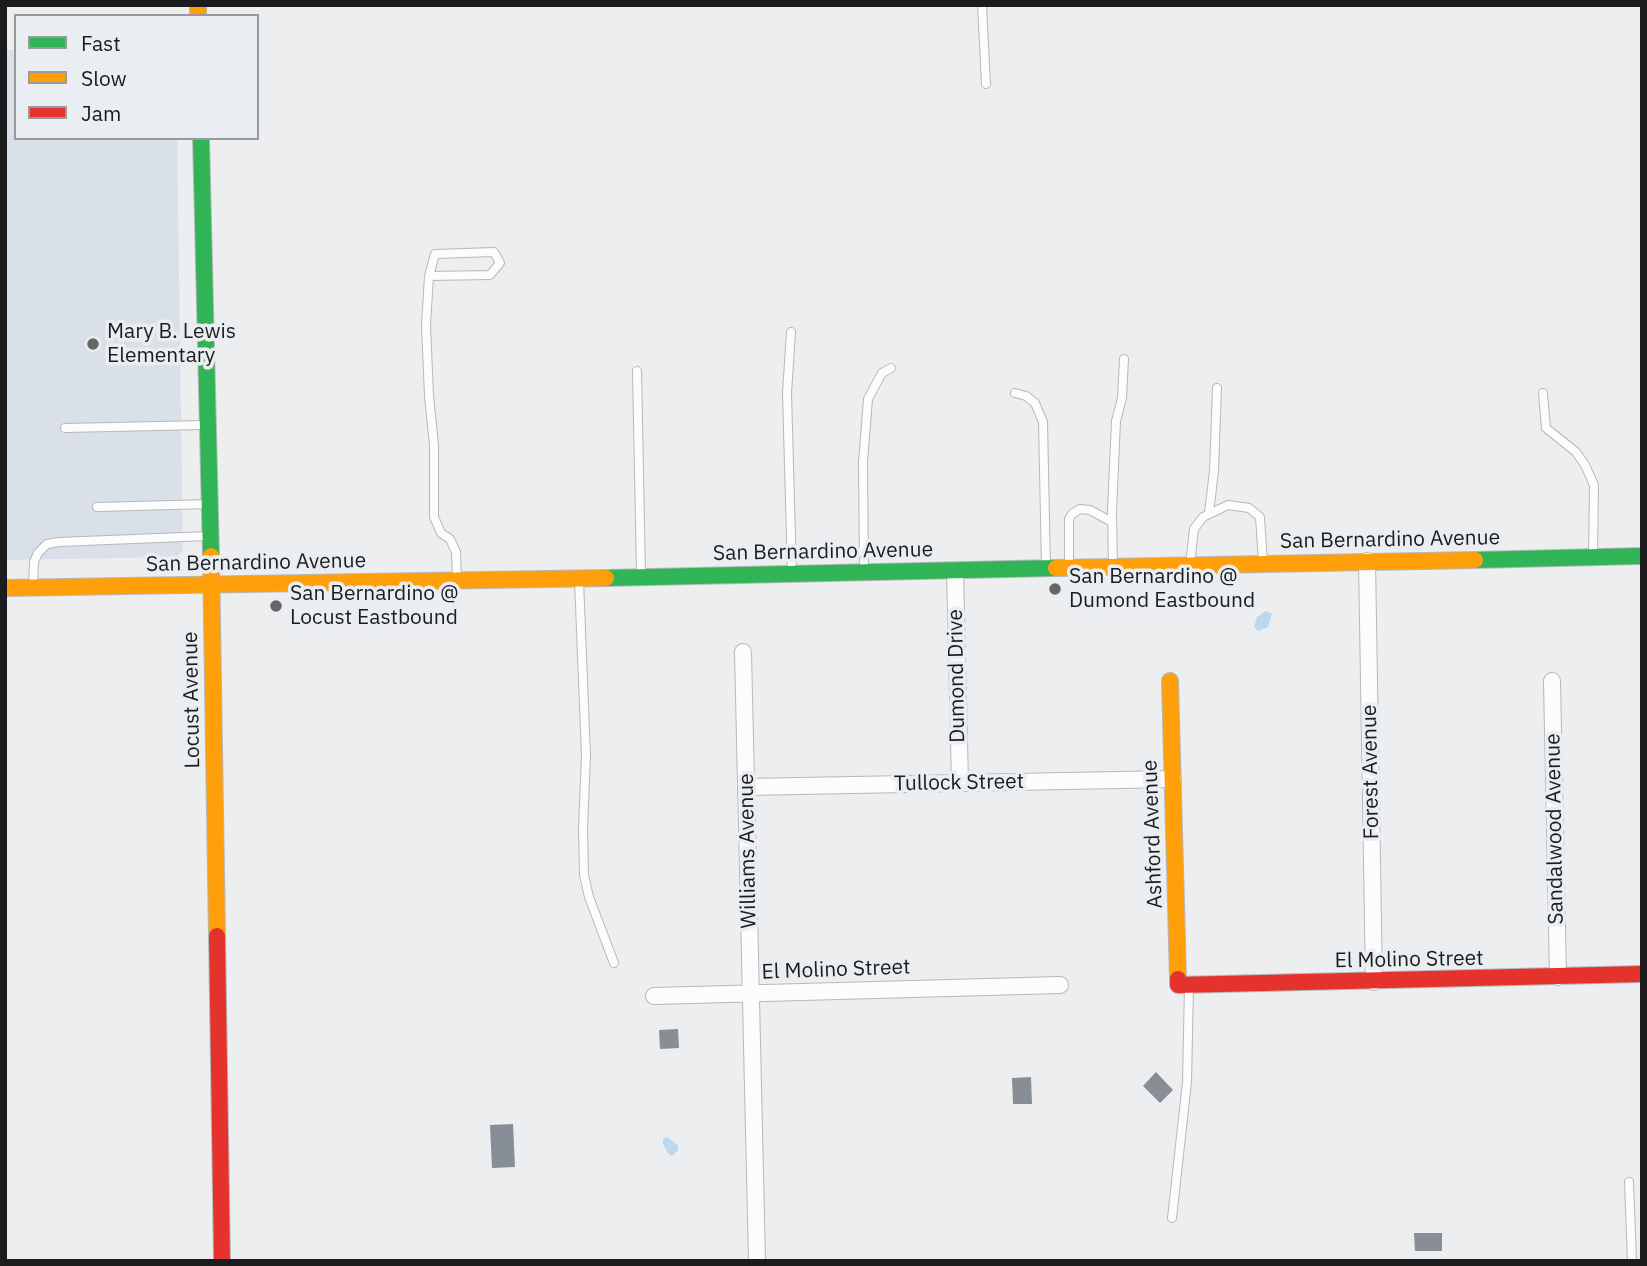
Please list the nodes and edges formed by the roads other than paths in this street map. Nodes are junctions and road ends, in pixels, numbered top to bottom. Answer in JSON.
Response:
{"nodes":[{"id":1,"x":982,"y":5,"type":"edge"},
{"id":2,"x":986,"y":84,"type":"dead end"},
{"id":3,"x":201,"y":140,"type":"edge"},
{"id":4,"x":429,"y":276,"type":"junction"},
{"id":5,"x":791,"y":332,"type":"dead end"},
{"id":6,"x":1124,"y":359,"type":"dead end"},
{"id":7,"x":891,"y":368,"type":"dead end"},
{"id":8,"x":637,"y":371,"type":"dead end"},
{"id":9,"x":1217,"y":388,"type":"dead end"},
{"id":10,"x":1015,"y":393,"type":"dead end"},
{"id":11,"x":1543,"y":393,"type":"dead end"},
{"id":12,"x":208,"y":425,"type":"junction"},
{"id":13,"x":65,"y":428,"type":"dead end"},
{"id":14,"x":210,"y":504,"type":"junction"},
{"id":15,"x":97,"y":507,"type":"dead end"},
{"id":16,"x":1209,"y":513,"type":"junction"},
{"id":17,"x":1112,"y":523,"type":"junction"},
{"id":18,"x":211,"y":536,"type":"junction"},
{"id":19,"x":1642,"y":556,"type":"edge"},
{"id":20,"x":1593,"y":557,"type":"junction"},
{"id":21,"x":1367,"y":561,"type":"junction"},
{"id":22,"x":1264,"y":564,"type":"junction"},
{"id":23,"x":1190,"y":565,"type":"junction"},
{"id":24,"x":1113,"y":567,"type":"junction"},
{"id":25,"x":1046,"y":568,"type":"junction"},
{"id":26,"x":1069,"y":568,"type":"junction"},
{"id":27,"x":955,"y":570,"type":"junction"},
{"id":28,"x":864,"y":572,"type":"junction"},
{"id":29,"x":792,"y":574,"type":"junction"},
{"id":30,"x":641,"y":577,"type":"junction"},
{"id":31,"x":579,"y":578,"type":"junction"},
{"id":32,"x":457,"y":580,"type":"junction"},
{"id":33,"x":211,"y":586,"type":"junction"},
{"id":34,"x":5,"y":587,"type":"edge"},
{"id":35,"x":33,"y":587,"type":"junction"},
{"id":36,"x":743,"y":652,"type":"dead end"},
{"id":37,"x":1170,"y":681,"type":"dead end"},
{"id":38,"x":1552,"y":681,"type":"dead end"},
{"id":39,"x":1173,"y":779,"type":"junction"},
{"id":40,"x":960,"y":783,"type":"junction"},
{"id":41,"x":746,"y":787,"type":"junction"},
{"id":42,"x":614,"y":963,"type":"dead end"},
{"id":43,"x":1642,"y":974,"type":"edge"},
{"id":44,"x":1558,"y":977,"type":"junction"},
{"id":45,"x":1374,"y":982,"type":"junction"},
{"id":46,"x":1060,"y":985,"type":"dead end"},
{"id":47,"x":1184,"y":985,"type":"junction"},
{"id":48,"x":751,"y":994,"type":"junction"},
{"id":49,"x":654,"y":996,"type":"dead end"},
{"id":50,"x":1629,"y":1182,"type":"dead end"},
{"id":51,"x":1172,"y":1217,"type":"dead end"},
{"id":52,"x":222,"y":1261,"type":"edge"},
{"id":53,"x":757,"y":1261,"type":"edge"},
{"id":54,"x":1632,"y":1261,"type":"edge"}],
"edges":[{"from":1,"to":2,"type":"lane"},
{"from":3,"to":12,"type":"street","name":"Locust Avenue"},
{"from":4,"to":4,"type":"lane"},
{"from":4,"to":32,"type":"lane"},
{"from":5,"to":29,"type":"lane"},
{"from":6,"to":17,"type":"lane"},
{"from":7,"to":28,"type":"lane"},
{"from":8,"to":30,"type":"lane"},
{"from":9,"to":16,"type":"lane"},
{"from":10,"to":25,"type":"lane"},
{"from":11,"to":20,"type":"lane"},
{"from":12,"to":13,"type":"lane"},
{"from":12,"to":14,"type":"street","name":"Locust Avenue"},
{"from":14,"to":15,"type":"lane"},
{"from":14,"to":18,"type":"street","name":"Locust Avenue"},
{"from":16,"to":22,"type":"lane"},
{"from":16,"to":23,"type":"lane"},
{"from":17,"to":24,"type":"lane"},
{"from":17,"to":26,"type":"lane"},
{"from":18,"to":33,"type":"street","name":"Locust Avenue"},
{"from":18,"to":35,"type":"lane"},
{"from":19,"to":20,"type":"street","name":"San Bernardino Avenue"},
{"from":20,"to":21,"type":"street","name":"San Bernardino Avenue"},
{"from":21,"to":22,"type":"street","name":"San Bernardino Avenue"},
{"from":21,"to":45,"type":"street","name":"Forest Avenue"},
{"from":22,"to":23,"type":"street","name":"San Bernardino Avenue"},
{"from":23,"to":24,"type":"street","name":"San Bernardino Avenue"},
{"from":24,"to":26,"type":"street","name":"San Bernardino Avenue"},
{"from":25,"to":26,"type":"street","name":"San Bernardino Avenue"},
{"from":25,"to":27,"type":"street","name":"San Bernardino Avenue"},
{"from":27,"to":28,"type":"street","name":"San Bernardino Avenue"},
{"from":27,"to":40,"type":"street","name":"Dumond Drive"},
{"from":28,"to":29,"type":"street","name":"San Bernardino Avenue"},
{"from":29,"to":30,"type":"street","name":"San Bernardino Avenue"},
{"from":30,"to":31,"type":"street","name":"San Bernardino Avenue"},
{"from":31,"to":32,"type":"street","name":"San Bernardino Avenue"},
{"from":31,"to":42,"type":"lane"},
{"from":32,"to":33,"type":"street","name":"San Bernardino Avenue"},
{"from":33,"to":35,"type":"street","name":"San Bernardino Avenue"},
{"from":33,"to":52,"type":"street","name":"Locust Avenue"},
{"from":34,"to":35,"type":"street","name":"San Bernardino Avenue"},
{"from":36,"to":41,"type":"street","name":"Williams Avenue"},
{"from":37,"to":39,"type":"street","name":"Ashford Avenue"},
{"from":38,"to":44,"type":"street","name":"Sandalwood Avenue"},
{"from":39,"to":40,"type":"street","name":"Tullock Street"},
{"from":39,"to":47,"type":"street","name":"Ashford Avenue"},
{"from":40,"to":41,"type":"street","name":"Tullock Street"},
{"from":41,"to":48,"type":"street","name":"Williams Avenue"},
{"from":43,"to":44,"type":"street","name":"El Molino Street"},
{"from":44,"to":45,"type":"street","name":"El Molino Street"},
{"from":45,"to":47,"type":"street","name":"El Molino Street"},
{"from":46,"to":48,"type":"street","name":"El Molino Street"},
{"from":47,"to":51,"type":"lane"},
{"from":48,"to":49,"type":"street","name":"El Molino Street"},
{"from":48,"to":53,"type":"street","name":"Williams Avenue"},
{"from":50,"to":54,"type":"lane"}]}
